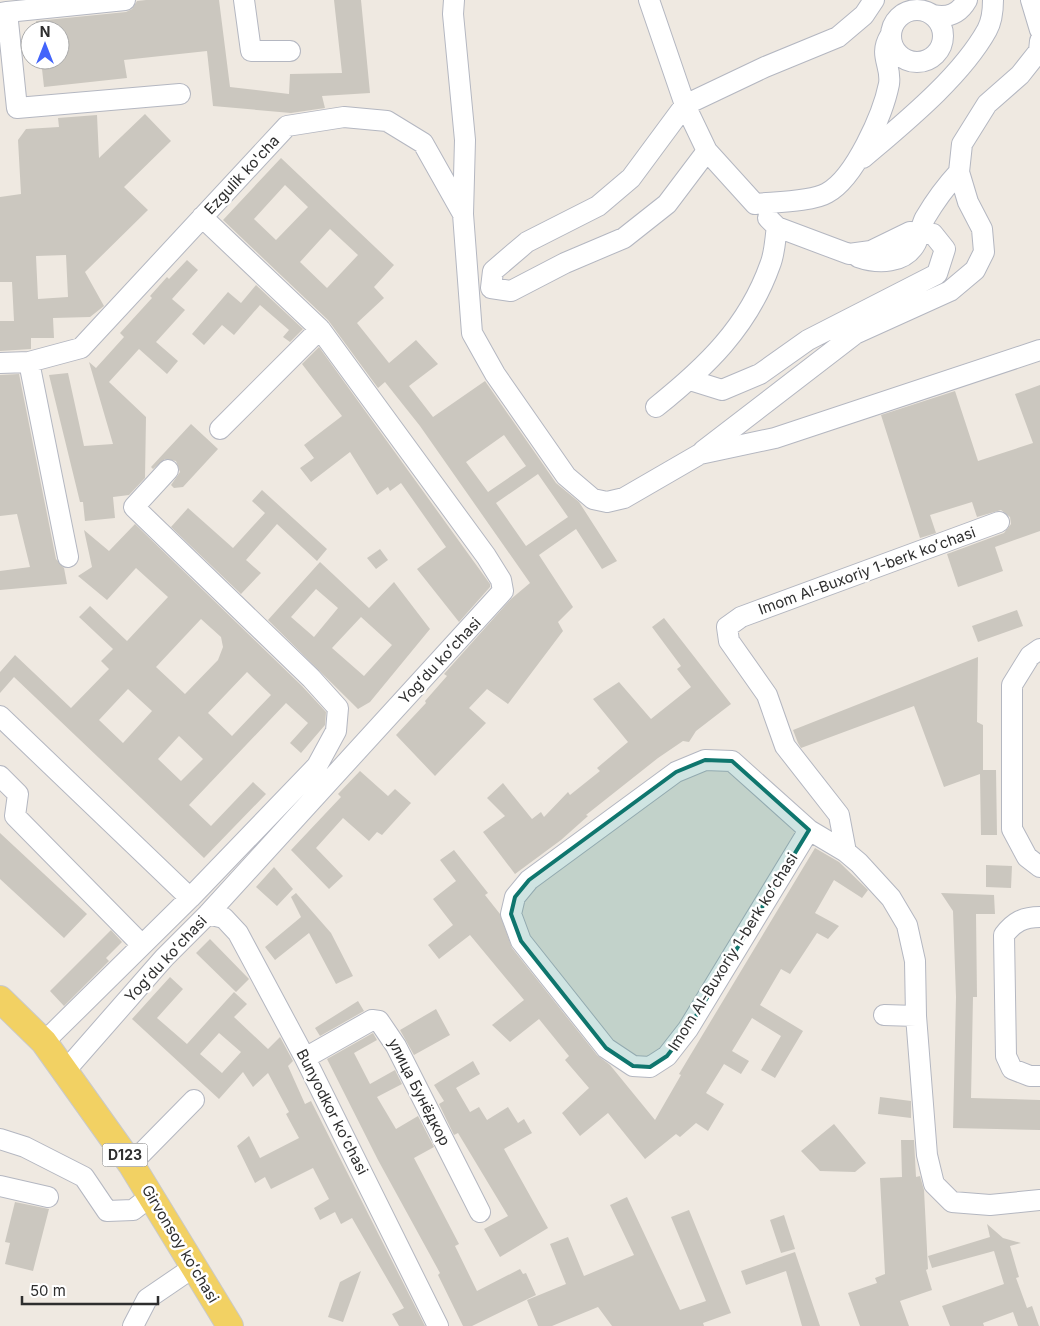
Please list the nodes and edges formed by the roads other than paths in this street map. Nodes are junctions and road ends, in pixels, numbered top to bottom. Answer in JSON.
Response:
{"nodes":[{"id":1,"x":124,"y":0,"type":"edge"},
{"id":2,"x":244,"y":0,"type":"edge"},
{"id":3,"x":454,"y":0,"type":"edge"},
{"id":4,"x":649,"y":0,"type":"edge"},
{"id":5,"x":874,"y":0,"type":"edge"},
{"id":6,"x":967,"y":0,"type":"edge"},
{"id":7,"x":993,"y":0,"type":"edge"},
{"id":8,"x":1031,"y":0,"type":"edge"},
{"id":9,"x":925,"y":9,"type":"edge"},
{"id":10,"x":4,"y":13,"type":"edge"},
{"id":11,"x":1040,"y":30,"type":"edge"},
{"id":12,"x":890,"y":36,"type":"junction"},
{"id":13,"x":1040,"y":42,"type":"edge"},
{"id":14,"x":290,"y":51,"type":"dead end"},
{"id":15,"x":180,"y":94,"type":"dead end"},
{"id":16,"x":685,"y":105,"type":"junction"},
{"id":17,"x":9,"y":108,"type":"edge"},
{"id":18,"x":707,"y":151,"type":"junction"},
{"id":19,"x":854,"y":166,"type":"junction"},
{"id":20,"x":959,"y":172,"type":"junction"},
{"id":21,"x":755,"y":204,"type":"junction"},
{"id":22,"x":463,"y":214,"type":"junction"},
{"id":23,"x":202,"y":217,"type":"junction"},
{"id":24,"x":777,"y":227,"type":"junction"},
{"id":25,"x":920,"y":233,"type":"junction"},
{"id":26,"x":320,"y":329,"type":"junction"},
{"id":27,"x":1034,"y":355,"type":"edge"},
{"id":28,"x":29,"y":362,"type":"junction"},
{"id":29,"x":0,"y":363,"type":"edge"},
{"id":30,"x":690,"y":380,"type":"junction"},
{"id":31,"x":656,"y":406,"type":"dead end"},
{"id":32,"x":220,"y":429,"type":"dead end"},
{"id":33,"x":700,"y":454,"type":"junction"},
{"id":34,"x":168,"y":470,"type":"dead end"},
{"id":35,"x":999,"y":522,"type":"dead end"},
{"id":36,"x":68,"y":557,"type":"dead end"},
{"id":37,"x":1040,"y":649,"type":"edge"},
{"id":38,"x":0,"y":716,"type":"edge"},
{"id":39,"x":0,"y":776,"type":"edge"},
{"id":40,"x":809,"y":830,"type":"junction"},
{"id":41,"x":846,"y":852,"type":"junction"},
{"id":42,"x":1040,"y":867,"type":"edge"},
{"id":43,"x":190,"y":898,"type":"junction"},
{"id":44,"x":208,"y":914,"type":"junction"},
{"id":45,"x":1040,"y":917,"type":"edge"},
{"id":46,"x":142,"y":945,"type":"junction"},
{"id":47,"x":0,"y":999,"type":"edge"},
{"id":48,"x":884,"y":1015,"type":"dead end"},
{"id":49,"x":916,"y":1016,"type":"junction"},
{"id":50,"x":44,"y":1042,"type":"junction"},
{"id":51,"x":305,"y":1058,"type":"junction"},
{"id":52,"x":65,"y":1071,"type":"junction"},
{"id":53,"x":1040,"y":1076,"type":"edge"},
{"id":54,"x":194,"y":1100,"type":"dead end"},
{"id":55,"x":0,"y":1139,"type":"edge"},
{"id":56,"x":131,"y":1164,"type":"junction"},
{"id":57,"x":0,"y":1186,"type":"edge"},
{"id":58,"x":151,"y":1196,"type":"junction"},
{"id":59,"x":48,"y":1197,"type":"dead end"},
{"id":60,"x":1040,"y":1200,"type":"edge"},
{"id":61,"x":480,"y":1212,"type":"dead end"},
{"id":62,"x":194,"y":1267,"type":"junction"},
{"id":63,"x":133,"y":1326,"type":"edge"},
{"id":64,"x":230,"y":1326,"type":"edge"},
{"id":65,"x":438,"y":1326,"type":"edge"}],
"edges":[{"from":1,"to":10,"type":"street"},
{"from":2,"to":14,"type":"street"},
{"from":3,"to":22,"type":"street"},
{"from":4,"to":16,"type":"street"},
{"from":5,"to":16,"type":"street"},
{"from":6,"to":9,"type":"street"},
{"from":7,"to":19,"type":"street"},
{"from":8,"to":11,"type":"street"},
{"from":9,"to":12,"type":"street"},
{"from":9,"to":12,"type":"street"},
{"from":10,"to":17,"type":"street"},
{"from":12,"to":19,"type":"street"},
{"from":13,"to":20,"type":"street"},
{"from":15,"to":17,"type":"street"},
{"from":16,"to":18,"type":"street"},
{"from":16,"to":18,"type":"street"},
{"from":18,"to":21,"type":"street"},
{"from":19,"to":21,"type":"street"},
{"from":20,"to":25,"type":"street"},
{"from":20,"to":33,"type":"street"},
{"from":21,"to":24,"type":"street"},
{"from":22,"to":23,"type":"street","name":"Ezgulik ko'cha"},
{"from":22,"to":33,"type":"street"},
{"from":23,"to":26,"type":"street"},
{"from":23,"to":28,"type":"street","name":"Ezgulik ko'cha"},
{"from":24,"to":25,"type":"street"},
{"from":24,"to":30,"type":"street"},
{"from":25,"to":30,"type":"street"},
{"from":26,"to":32,"type":"street"},
{"from":26,"to":44,"type":"street","name":"Yogʻdu koʻchasi"},
{"from":27,"to":33,"type":"street"},
{"from":28,"to":29,"type":"street","name":"Ezgulik ko'cha"},
{"from":28,"to":36,"type":"street"},
{"from":30,"to":31,"type":"street"},
{"from":34,"to":43,"type":"street","name":"Yogʻdu koʻchasi"},
{"from":35,"to":41,"type":"street","name":"Imom Al-Buxoriy 1-berk koʻchasi"},
{"from":37,"to":42,"type":"street"},
{"from":38,"to":43,"type":"street"},
{"from":39,"to":46,"type":"street"},
{"from":40,"to":40,"type":"street","name":"Imom Al-Buxoriy 1-berk koʻchasi"},
{"from":40,"to":41,"type":"street","name":"Imom Al-Buxoriy 1-berk koʻchasi"},
{"from":41,"to":49,"type":"street","name":"Imom Al-Buxoriy 1-berk koʻchasi"},
{"from":43,"to":46,"type":"street","name":"Yogʻdu koʻchasi"},
{"from":44,"to":51,"type":"street","name":"Bunyodkor koʻchasi"},
{"from":44,"to":52,"type":"street","name":"Yogʻdu koʻchasi"},
{"from":45,"to":53,"type":"street"},
{"from":46,"to":50,"type":"street","name":"Yogʻdu koʻchasi"},
{"from":47,"to":50,"type":"main road","name":"Girvonsoy koʻchasi","number":"D123"},
{"from":48,"to":49,"type":"street"},
{"from":49,"to":60,"type":"street","name":"Imom Al-Buxoriy 1-berk koʻchasi"},
{"from":50,"to":52,"type":"main road","name":"Girvonsoy koʻchasi","number":"D123"},
{"from":51,"to":61,"type":"street","name":"улица Бунёдкор"},
{"from":51,"to":65,"type":"street","name":"Bunyodkor koʻchasi"},
{"from":52,"to":56,"type":"main road","name":"Girvonsoy koʻchasi","number":"D123"},
{"from":54,"to":56,"type":"street"},
{"from":55,"to":58,"type":"street"},
{"from":56,"to":58,"type":"main road","name":"Girvonsoy koʻchasi","number":"D123"},
{"from":57,"to":59,"type":"street"},
{"from":58,"to":62,"type":"main road","name":"Girvonsoy koʻchasi","number":"D123"},
{"from":62,"to":63,"type":"street"},
{"from":62,"to":64,"type":"main road","name":"Girvonsoy koʻchasi","number":"D123"}]}
